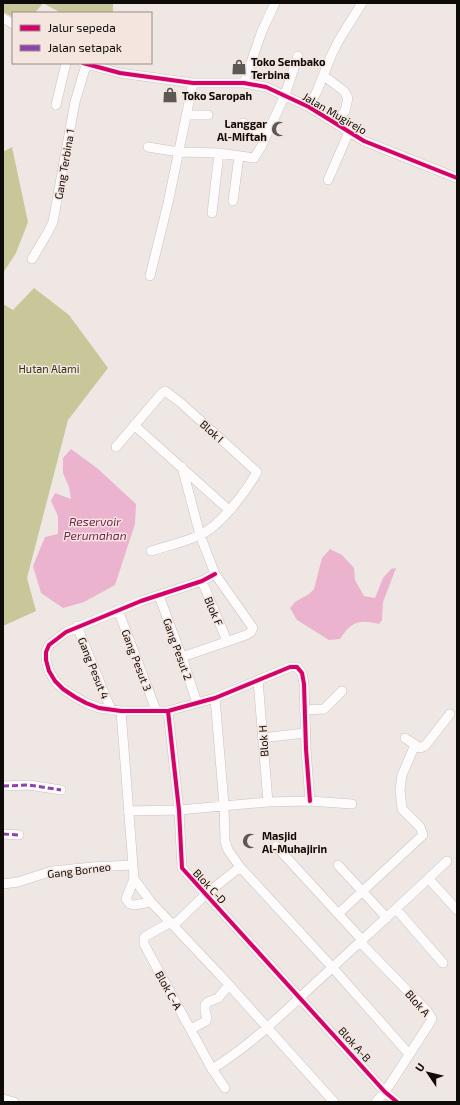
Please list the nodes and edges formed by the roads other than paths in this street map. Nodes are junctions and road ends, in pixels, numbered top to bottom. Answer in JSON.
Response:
{"nodes":[{"id":1,"x":275,"y":3,"type":"edge"},
{"id":2,"x":362,"y":3,"type":"edge"},
{"id":3,"x":3,"y":18,"type":"edge"},
{"id":4,"x":12,"y":23,"type":"edge"},
{"id":5,"x":298,"y":56,"type":"dead end"},
{"id":6,"x":66,"y":64,"type":"edge"},
{"id":7,"x":85,"y":64,"type":"edge"},
{"id":8,"x":324,"y":76,"type":"junction"},
{"id":9,"x":193,"y":83,"type":"junction"},
{"id":10,"x":244,"y":83,"type":"junction"},
{"id":11,"x":284,"y":95,"type":"junction"},
{"id":12,"x":56,"y":105,"type":"dead end"},
{"id":13,"x":309,"y":107,"type":"junction"},
{"id":14,"x":186,"y":115,"type":"junction"},
{"id":15,"x":208,"y":115,"type":"dead end"},
{"id":16,"x":242,"y":123,"type":"dead end"},
{"id":17,"x":335,"y":124,"type":"junction"},
{"id":18,"x":349,"y":132,"type":"junction"},
{"id":19,"x":266,"y":133,"type":"junction"},
{"id":20,"x":148,"y":147,"type":"dead end"},
{"id":21,"x":179,"y":152,"type":"junction"},
{"id":22,"x":219,"y":153,"type":"junction"},
{"id":23,"x":239,"y":156,"type":"junction"},
{"id":24,"x":457,"y":178,"type":"edge"},
{"id":25,"x":328,"y":180,"type":"dead end"},
{"id":26,"x":233,"y":201,"type":"dead end"},
{"id":27,"x":212,"y":213,"type":"dead end"},
{"id":28,"x":32,"y":260,"type":"dead end"},
{"id":29,"x":150,"y":276,"type":"dead end"},
{"id":30,"x":134,"y":425,"type":"junction"},
{"id":31,"x":116,"y":447,"type":"dead end"},
{"id":32,"x":182,"y":467,"type":"junction"},
{"id":33,"x":229,"y":510,"type":"junction"},
{"id":34,"x":200,"y":535,"type":"junction"},
{"id":35,"x":151,"y":551,"type":"dead end"},
{"id":36,"x":215,"y":574,"type":"junction"},
{"id":37,"x":202,"y":581,"type":"junction"},
{"id":38,"x":159,"y":596,"type":"junction"},
{"id":39,"x":118,"y":610,"type":"junction"},
{"id":40,"x":77,"y":626,"type":"junction"},
{"id":41,"x":227,"y":641,"type":"junction"},
{"id":42,"x":182,"y":657,"type":"junction"},
{"id":43,"x":258,"y":680,"type":"junction"},
{"id":44,"x":342,"y":691,"type":"dead end"},
{"id":45,"x":216,"y":698,"type":"junction"},
{"id":46,"x":197,"y":703,"type":"junction"},
{"id":47,"x":111,"y":710,"type":"junction"},
{"id":48,"x":156,"y":710,"type":"junction"},
{"id":49,"x":304,"y":710,"type":"junction"},
{"id":50,"x":121,"y":711,"type":"junction"},
{"id":51,"x":168,"y":711,"type":"junction"},
{"id":52,"x":450,"y":714,"type":"dead end"},
{"id":53,"x":305,"y":733,"type":"junction"},
{"id":54,"x":262,"y":738,"type":"junction"},
{"id":55,"x":406,"y":738,"type":"dead end"},
{"id":56,"x":415,"y":745,"type":"junction"},
{"id":57,"x":3,"y":786,"type":"edge"},
{"id":58,"x":61,"y":790,"type":"dead end"},
{"id":59,"x":310,"y":801,"type":"junction"},
{"id":60,"x":268,"y":802,"type":"junction"},
{"id":61,"x":352,"y":804,"type":"dead end"},
{"id":62,"x":224,"y":806,"type":"junction"},
{"id":63,"x":179,"y":810,"type":"junction"},
{"id":64,"x":128,"y":811,"type":"junction"},
{"id":65,"x":3,"y":834,"type":"edge"},
{"id":66,"x":19,"y":835,"type":"dead end"},
{"id":67,"x":276,"y":846,"type":"dead end"},
{"id":68,"x":448,"y":861,"type":"dead end"},
{"id":69,"x":132,"y":865,"type":"junction"},
{"id":70,"x":338,"y":865,"type":"dead end"},
{"id":71,"x":240,"y":867,"type":"junction"},
{"id":72,"x":428,"y":879,"type":"junction"},
{"id":73,"x":134,"y":880,"type":"junction"},
{"id":74,"x":3,"y":884,"type":"edge"},
{"id":75,"x":363,"y":891,"type":"junction"},
{"id":76,"x":206,"y":894,"type":"junction"},
{"id":77,"x":151,"y":902,"type":"junction"},
{"id":78,"x":396,"y":909,"type":"junction"},
{"id":79,"x":457,"y":910,"type":"edge"},
{"id":80,"x":338,"y":914,"type":"junction"},
{"id":81,"x":387,"y":918,"type":"junction"},
{"id":82,"x":172,"y":923,"type":"junction"},
{"id":83,"x":362,"y":942,"type":"junction"},
{"id":84,"x":443,"y":964,"type":"dead end"},
{"id":85,"x":332,"y":967,"type":"junction"},
{"id":86,"x":229,"y":985,"type":"junction"},
{"id":87,"x":300,"y":997,"type":"junction"},
{"id":88,"x":267,"y":1027,"type":"junction"},
{"id":89,"x":191,"y":1029,"type":"junction"},
{"id":90,"x":409,"y":1054,"type":"junction"},
{"id":91,"x":212,"y":1069,"type":"junction"},
{"id":92,"x":225,"y":1088,"type":"dead end"},
{"id":93,"x":385,"y":1092,"type":"junction"},
{"id":94,"x":334,"y":1102,"type":"edge"},
{"id":95,"x":376,"y":1102,"type":"edge"},
{"id":96,"x":397,"y":1102,"type":"edge"}],
"edges":[{"from":1,"to":10,"type":"street"},
{"from":2,"to":8,"type":"street"},
{"from":3,"to":4,"type":"street"},
{"from":5,"to":11,"type":"street"},
{"from":6,"to":12,"type":"street"},
{"from":7,"to":9,"type":"street","name":"Jalan Mugirejo"},
{"from":7,"to":28,"type":"street","name":"Gang Terbina 1"},
{"from":8,"to":13,"type":"street"},
{"from":8,"to":17,"type":"street"},
{"from":9,"to":10,"type":"street","name":"Jalan Mugirejo"},
{"from":9,"to":14,"type":"street"},
{"from":10,"to":11,"type":"street","name":"Jalan Mugirejo"},
{"from":11,"to":13,"type":"street","name":"Jalan Mugirejo"},
{"from":11,"to":19,"type":"street"},
{"from":13,"to":17,"type":"street","name":"Jalan Mugirejo"},
{"from":14,"to":15,"type":"street"},
{"from":14,"to":21,"type":"street"},
{"from":16,"to":19,"type":"street"},
{"from":17,"to":18,"type":"street","name":"Jalan Mugirejo"},
{"from":18,"to":24,"type":"street","name":"Jalan Mugirejo"},
{"from":18,"to":25,"type":"street"},
{"from":19,"to":23,"type":"street"},
{"from":20,"to":21,"type":"street"},
{"from":21,"to":22,"type":"street"},
{"from":21,"to":29,"type":"street"},
{"from":22,"to":23,"type":"street"},
{"from":22,"to":27,"type":"street"},
{"from":23,"to":26,"type":"street"},
{"from":30,"to":31,"type":"street","name":"Blok I"},
{"from":30,"to":32,"type":"street"},
{"from":30,"to":33,"type":"street","name":"Blok I"},
{"from":32,"to":33,"type":"street"},
{"from":32,"to":34,"type":"street"},
{"from":33,"to":34,"type":"street","name":"Blok I"},
{"from":34,"to":35,"type":"street","name":"Blok I"},
{"from":34,"to":36,"type":"street"},
{"from":36,"to":37,"type":"street"},
{"from":36,"to":41,"type":"street"},
{"from":37,"to":38,"type":"street"},
{"from":37,"to":41,"type":"street","name":"Blok F"},
{"from":38,"to":39,"type":"street"},
{"from":38,"to":42,"type":"street","name":"Gang Pesut 2"},
{"from":39,"to":40,"type":"street"},
{"from":39,"to":48,"type":"street","name":"Gang Pesut 3"},
{"from":40,"to":47,"type":"street","name":"Gang Pesut 4"},
{"from":40,"to":47,"type":"street"},
{"from":41,"to":42,"type":"street"},
{"from":42,"to":46,"type":"street","name":"Gang Pesut 2"},
{"from":43,"to":45,"type":"street"},
{"from":43,"to":49,"type":"street"},
{"from":43,"to":54,"type":"street","name":"Blok H"},
{"from":44,"to":49,"type":"street"},
{"from":45,"to":46,"type":"street"},
{"from":45,"to":62,"type":"street"},
{"from":46,"to":51,"type":"street"},
{"from":47,"to":50,"type":"street"},
{"from":48,"to":50,"type":"street"},
{"from":48,"to":51,"type":"street"},
{"from":49,"to":53,"type":"street"},
{"from":50,"to":64,"type":"street"},
{"from":51,"to":63,"type":"street","name":"Blok C-D"},
{"from":52,"to":56,"type":"street"},
{"from":53,"to":54,"type":"street"},
{"from":53,"to":59,"type":"street"},
{"from":54,"to":60,"type":"street","name":"Blok H"},
{"from":55,"to":56,"type":"street"},
{"from":56,"to":75,"type":"street"},
{"from":57,"to":58,"type":"street"},
{"from":59,"to":60,"type":"street"},
{"from":59,"to":61,"type":"street"},
{"from":60,"to":62,"type":"street"},
{"from":62,"to":63,"type":"street"},
{"from":62,"to":71,"type":"street"},
{"from":63,"to":64,"type":"street"},
{"from":63,"to":76,"type":"street","name":"Blok C-D"},
{"from":64,"to":69,"type":"street"},
{"from":65,"to":66,"type":"street"},
{"from":67,"to":80,"type":"street"},
{"from":68,"to":72,"type":"street"},
{"from":69,"to":73,"type":"street"},
{"from":69,"to":74,"type":"street","name":"Gang Borneo"},
{"from":70,"to":75,"type":"street"},
{"from":71,"to":76,"type":"street"},
{"from":71,"to":85,"type":"street"},
{"from":72,"to":78,"type":"street"},
{"from":72,"to":79,"type":"street"},
{"from":73,"to":77,"type":"street"},
{"from":73,"to":77,"type":"street"},
{"from":75,"to":80,"type":"street"},
{"from":75,"to":81,"type":"street"},
{"from":76,"to":82,"type":"street"},
{"from":76,"to":87,"type":"street","name":"Blok C-D"},
{"from":77,"to":82,"type":"street"},
{"from":78,"to":81,"type":"street"},
{"from":78,"to":84,"type":"street"},
{"from":80,"to":83,"type":"street"},
{"from":81,"to":83,"type":"street"},
{"from":82,"to":86,"type":"street"},
{"from":82,"to":89,"type":"street","name":"Blok C-A"},
{"from":83,"to":85,"type":"street"},
{"from":83,"to":90,"type":"street","name":"Blok A"},
{"from":85,"to":87,"type":"street"},
{"from":85,"to":90,"type":"street"},
{"from":86,"to":88,"type":"street"},
{"from":86,"to":89,"type":"street"},
{"from":87,"to":88,"type":"street"},
{"from":87,"to":93,"type":"street","name":"Blok A-B"},
{"from":88,"to":91,"type":"street"},
{"from":88,"to":94,"type":"street"},
{"from":89,"to":91,"type":"street","name":"Blok C-A"},
{"from":90,"to":93,"type":"street","name":"Blok A"},
{"from":91,"to":92,"type":"street","name":"Blok C-A"},
{"from":93,"to":95,"type":"street","name":"Blok A"},
{"from":93,"to":96,"type":"street","name":"Blok A-B"}]}
